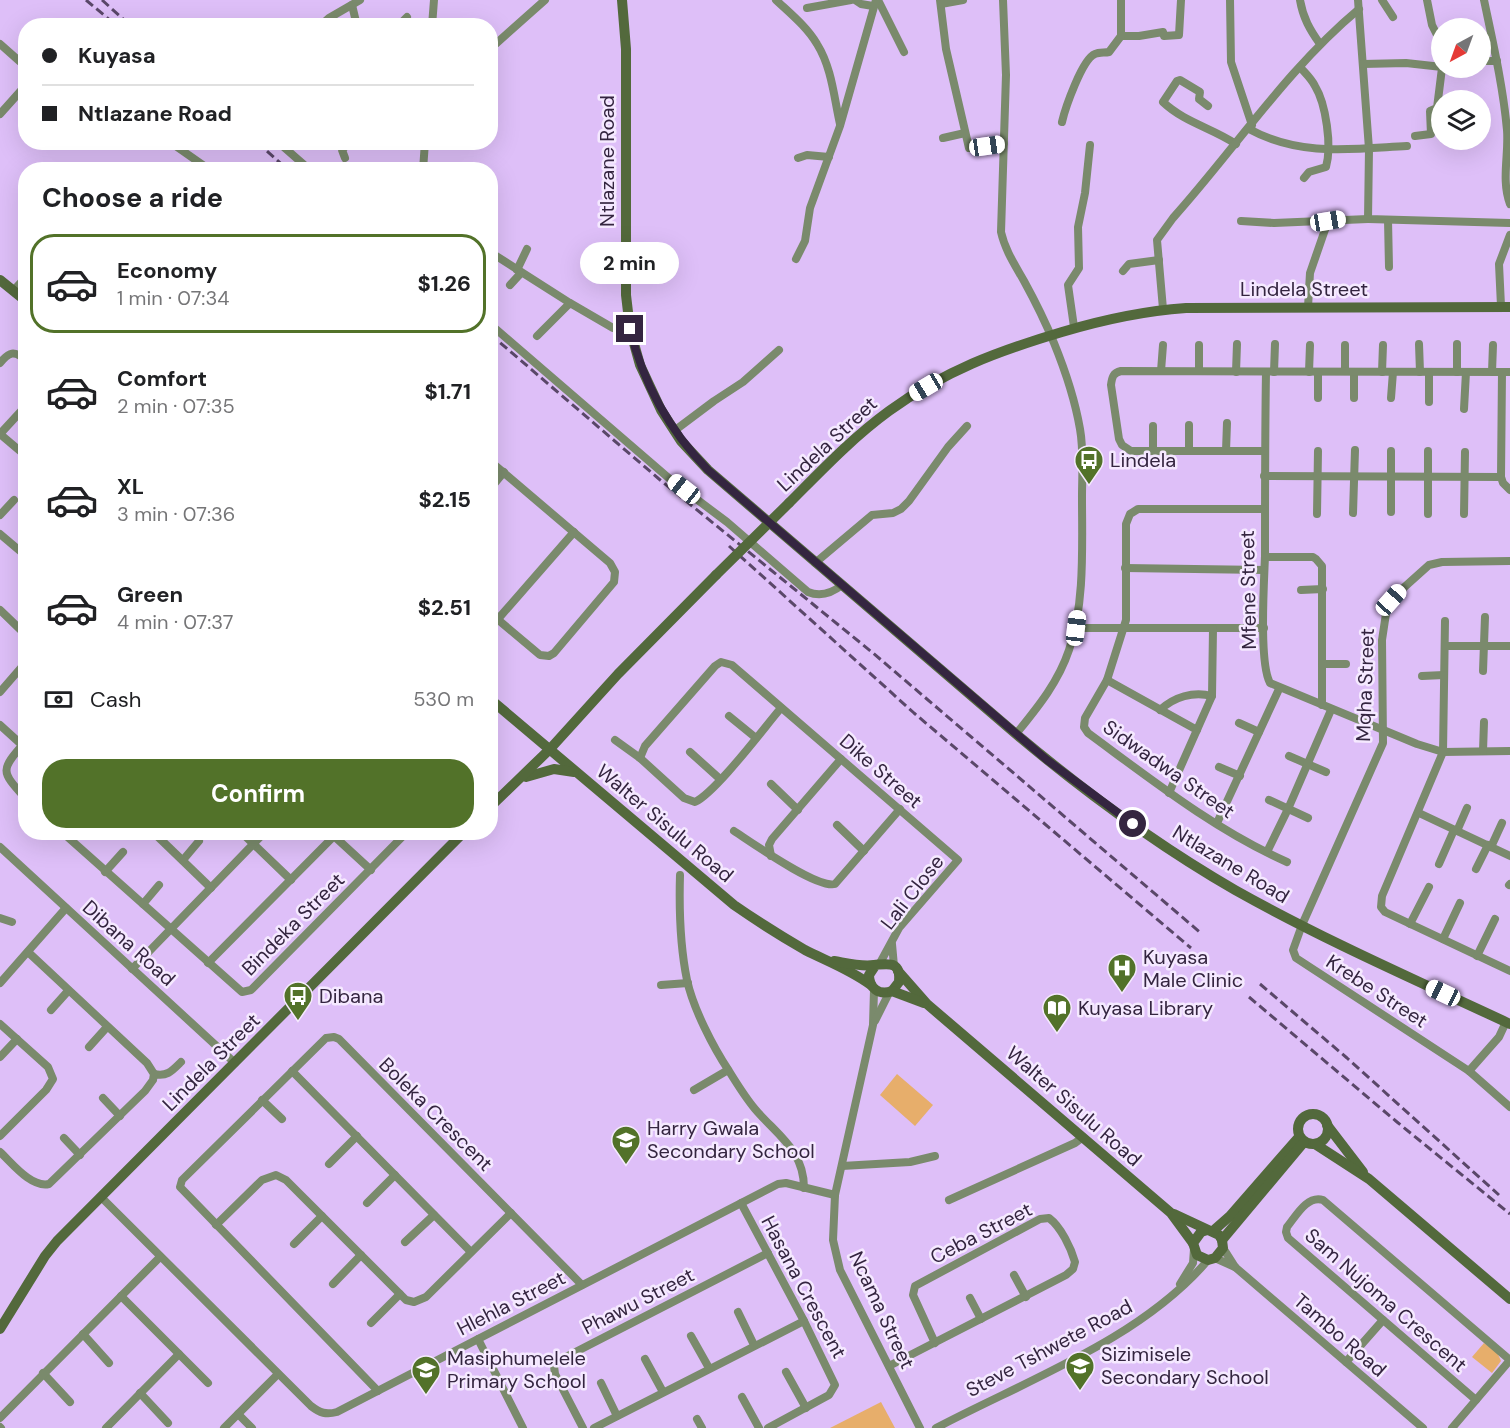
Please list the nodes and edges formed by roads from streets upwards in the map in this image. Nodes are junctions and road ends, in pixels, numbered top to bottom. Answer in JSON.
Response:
{"nodes":[{"id":1,"x":434,"y":0,"type":"edge"},
{"id":2,"x":545,"y":0,"type":"edge"},
{"id":3,"x":622,"y":0,"type":"edge"},
{"id":4,"x":776,"y":0,"type":"edge"},
{"id":5,"x":853,"y":0,"type":"edge"},
{"id":6,"x":963,"y":0,"type":"edge"},
{"id":7,"x":1003,"y":0,"type":"edge"},
{"id":8,"x":1122,"y":0,"type":"edge"},
{"id":9,"x":1181,"y":0,"type":"edge"},
{"id":10,"x":1230,"y":0,"type":"edge"},
{"id":11,"x":1300,"y":0,"type":"edge"},
{"id":12,"x":1358,"y":0,"type":"edge"},
{"id":13,"x":1382,"y":0,"type":"edge"},
{"id":14,"x":1427,"y":0,"type":"edge"},
{"id":15,"x":1484,"y":0,"type":"edge"},
{"id":16,"x":356,"y":2,"type":"edge"},
{"id":17,"x":876,"y":2,"type":"edge"},
{"id":18,"x":940,"y":2,"type":"edge"},
{"id":19,"x":807,"y":8,"type":"dead end"},
{"id":20,"x":1359,"y":9,"type":"junction"},
{"id":21,"x":1393,"y":17,"type":"dead end"},
{"id":22,"x":328,"y":18,"type":"edge"},
{"id":23,"x":357,"y":18,"type":"edge"},
{"id":24,"x":433,"y":18,"type":"edge"},
{"id":25,"x":1431,"y":20,"type":"edge"},
{"id":26,"x":1121,"y":36,"type":"junction"},
{"id":27,"x":498,"y":42,"type":"edge"},
{"id":28,"x":0,"y":44,"type":"edge"},
{"id":29,"x":1320,"y":44,"type":"junction"},
{"id":30,"x":904,"y":52,"type":"dead end"},
{"id":31,"x":18,"y":59,"type":"edge"},
{"id":32,"x":1491,"y":61,"type":"edge"},
{"id":33,"x":1497,"y":61,"type":"junction"},
{"id":34,"x":1363,"y":64,"type":"junction"},
{"id":35,"x":1431,"y":66,"type":"edge"},
{"id":36,"x":1300,"y":67,"type":"junction"},
{"id":37,"x":1441,"y":78,"type":"edge"},
{"id":38,"x":18,"y":95,"type":"edge"},
{"id":39,"x":1208,"y":106,"type":"dead end"},
{"id":40,"x":0,"y":114,"type":"edge"},
{"id":41,"x":1062,"y":122,"type":"dead end"},
{"id":42,"x":840,"y":126,"type":"junction"},
{"id":43,"x":1250,"y":127,"type":"junction"},
{"id":44,"x":965,"y":133,"type":"junction"},
{"id":45,"x":1415,"y":136,"type":"dead end"},
{"id":46,"x":943,"y":138,"type":"dead end"},
{"id":47,"x":1004,"y":143,"type":"junction"},
{"id":48,"x":1236,"y":144,"type":"junction"},
{"id":49,"x":1090,"y":145,"type":"dead end"},
{"id":50,"x":1407,"y":146,"type":"dead end"},
{"id":51,"x":1369,"y":149,"type":"junction"},
{"id":52,"x":181,"y":150,"type":"edge"},
{"id":53,"x":287,"y":150,"type":"edge"},
{"id":54,"x":342,"y":150,"type":"edge"},
{"id":55,"x":1328,"y":151,"type":"junction"},
{"id":56,"x":829,"y":157,"type":"junction"},
{"id":57,"x":345,"y":158,"type":"dead end"},
{"id":58,"x":798,"y":158,"type":"dead end"},
{"id":59,"x":199,"y":162,"type":"edge"},
{"id":60,"x":301,"y":162,"type":"edge"},
{"id":61,"x":1304,"y":178,"type":"dead end"},
{"id":62,"x":1510,"y":204,"type":"edge"},
{"id":63,"x":1368,"y":219,"type":"junction"},
{"id":64,"x":1241,"y":220,"type":"dead end"},
{"id":65,"x":1388,"y":220,"type":"junction"},
{"id":66,"x":1328,"y":221,"type":"junction"},
{"id":67,"x":1510,"y":224,"type":"edge"},
{"id":68,"x":1510,"y":235,"type":"edge"},
{"id":69,"x":527,"y":249,"type":"dead end"},
{"id":70,"x":498,"y":258,"type":"edge"},
{"id":71,"x":796,"y":259,"type":"dead end"},
{"id":72,"x":1159,"y":260,"type":"junction"},
{"id":73,"x":674,"y":264,"type":"dead end"},
{"id":74,"x":1389,"y":267,"type":"dead end"},
{"id":75,"x":625,"y":269,"type":"junction"},
{"id":76,"x":1123,"y":271,"type":"dead end"},
{"id":77,"x":519,"y":272,"type":"junction"},
{"id":78,"x":1,"y":283,"type":"edge"},
{"id":79,"x":510,"y":285,"type":"dead end"},
{"id":80,"x":18,"y":286,"type":"edge"},
{"id":81,"x":13,"y":291,"type":"junction"},
{"id":82,"x":18,"y":295,"type":"edge"},
{"id":83,"x":570,"y":303,"type":"junction"},
{"id":84,"x":1308,"y":307,"type":"junction"},
{"id":85,"x":1505,"y":307,"type":"edge"},
{"id":86,"x":1163,"y":309,"type":"junction"},
{"id":87,"x":1074,"y":327,"type":"junction"},
{"id":88,"x":623,"y":330,"type":"dead end"},
{"id":89,"x":498,"y":331,"type":"edge"},
{"id":90,"x":1050,"y":335,"type":"junction"},
{"id":91,"x":537,"y":336,"type":"dead end"},
{"id":92,"x":1237,"y":344,"type":"dead end"},
{"id":93,"x":1275,"y":344,"type":"dead end"},
{"id":94,"x":1419,"y":344,"type":"dead end"},
{"id":95,"x":1457,"y":344,"type":"dead end"},
{"id":96,"x":1163,"y":345,"type":"dead end"},
{"id":97,"x":1199,"y":345,"type":"dead end"},
{"id":98,"x":1310,"y":345,"type":"dead end"},
{"id":99,"x":1345,"y":345,"type":"dead end"},
{"id":100,"x":1383,"y":345,"type":"dead end"},
{"id":101,"x":1493,"y":345,"type":"dead end"},
{"id":102,"x":779,"y":350,"type":"dead end"},
{"id":103,"x":18,"y":353,"type":"edge"},
{"id":104,"x":0,"y":363,"type":"edge"},
{"id":105,"x":1161,"y":371,"type":"junction"},
{"id":106,"x":1199,"y":371,"type":"junction"},
{"id":107,"x":1236,"y":372,"type":"junction"},
{"id":108,"x":1270,"y":372,"type":"junction"},
{"id":109,"x":1309,"y":372,"type":"junction"},
{"id":110,"x":1318,"y":372,"type":"junction"},
{"id":111,"x":1350,"y":372,"type":"junction"},
{"id":112,"x":1382,"y":372,"type":"junction"},
{"id":113,"x":1393,"y":372,"type":"junction"},
{"id":114,"x":1420,"y":372,"type":"junction"},
{"id":115,"x":1429,"y":372,"type":"junction"},
{"id":116,"x":1457,"y":372,"type":"junction"},
{"id":117,"x":1466,"y":372,"type":"junction"},
{"id":118,"x":1492,"y":372,"type":"junction"},
{"id":119,"x":1506,"y":372,"type":"edge"},
{"id":120,"x":1318,"y":398,"type":"dead end"},
{"id":121,"x":1354,"y":398,"type":"dead end"},
{"id":122,"x":1391,"y":398,"type":"dead end"},
{"id":123,"x":1429,"y":402,"type":"dead end"},
{"id":124,"x":1464,"y":409,"type":"dead end"},
{"id":125,"x":1506,"y":410,"type":"edge"},
{"id":126,"x":18,"y":414,"type":"edge"},
{"id":127,"x":1227,"y":423,"type":"dead end"},
{"id":128,"x":1189,"y":425,"type":"dead end"},
{"id":129,"x":967,"y":426,"type":"dead end"},
{"id":130,"x":1153,"y":426,"type":"dead end"},
{"id":131,"x":674,"y":431,"type":"junction"},
{"id":132,"x":0,"y":434,"type":"edge"},
{"id":133,"x":1506,"y":448,"type":"edge"},
{"id":134,"x":18,"y":449,"type":"edge"},
{"id":135,"x":1153,"y":450,"type":"junction"},
{"id":136,"x":1189,"y":450,"type":"junction"},
{"id":137,"x":1355,"y":450,"type":"dead end"},
{"id":138,"x":1264,"y":451,"type":"junction"},
{"id":139,"x":1318,"y":451,"type":"dead end"},
{"id":140,"x":1391,"y":451,"type":"dead end"},
{"id":141,"x":1428,"y":451,"type":"dead end"},
{"id":142,"x":1226,"y":452,"type":"junction"},
{"id":143,"x":1465,"y":452,"type":"dead end"},
{"id":144,"x":498,"y":467,"type":"edge"},
{"id":145,"x":504,"y":472,"type":"junction"},
{"id":146,"x":1264,"y":476,"type":"junction"},
{"id":147,"x":1318,"y":477,"type":"junction"},
{"id":148,"x":1354,"y":477,"type":"junction"},
{"id":149,"x":1391,"y":477,"type":"junction"},
{"id":150,"x":1428,"y":477,"type":"junction"},
{"id":151,"x":1465,"y":477,"type":"junction"},
{"id":152,"x":1501,"y":477,"type":"junction"},
{"id":153,"x":498,"y":479,"type":"edge"},
{"id":154,"x":1510,"y":490,"type":"edge"},
{"id":155,"x":14,"y":500,"type":"dead end"},
{"id":156,"x":1263,"y":509,"type":"junction"},
{"id":157,"x":1391,"y":512,"type":"dead end"},
{"id":158,"x":1353,"y":513,"type":"dead end"},
{"id":159,"x":1317,"y":514,"type":"dead end"},
{"id":160,"x":1428,"y":514,"type":"dead end"},
{"id":161,"x":1464,"y":514,"type":"dead end"},
{"id":162,"x":0,"y":515,"type":"edge"},
{"id":163,"x":574,"y":532,"type":"junction"},
{"id":164,"x":0,"y":534,"type":"edge"},
{"id":165,"x":18,"y":549,"type":"edge"},
{"id":166,"x":1265,"y":557,"type":"junction"},
{"id":167,"x":1510,"y":561,"type":"edge"},
{"id":168,"x":815,"y":563,"type":"junction"},
{"id":169,"x":1125,"y":568,"type":"junction"},
{"id":170,"x":1264,"y":570,"type":"junction"},
{"id":171,"x":842,"y":585,"type":"junction"},
{"id":172,"x":1301,"y":590,"type":"dead end"},
{"id":173,"x":1323,"y":590,"type":"junction"},
{"id":174,"x":2,"y":615,"type":"edge"},
{"id":175,"x":1485,"y":617,"type":"dead end"},
{"id":176,"x":498,"y":619,"type":"joint"},
{"id":177,"x":1445,"y":621,"type":"dead end"},
{"id":178,"x":18,"y":628,"type":"edge"},
{"id":179,"x":1076,"y":628,"type":"junction"},
{"id":180,"x":1123,"y":628,"type":"junction"},
{"id":181,"x":1264,"y":628,"type":"junction"},
{"id":182,"x":1213,"y":629,"type":"junction"},
{"id":183,"x":1510,"y":645,"type":"edge"},
{"id":184,"x":1445,"y":646,"type":"junction"},
{"id":185,"x":1484,"y":646,"type":"junction"},
{"id":186,"x":1322,"y":664,"type":"junction"},
{"id":187,"x":1346,"y":664,"type":"dead end"},
{"id":188,"x":18,"y":671,"type":"edge"},
{"id":189,"x":1483,"y":671,"type":"dead end"},
{"id":190,"x":1444,"y":675,"type":"junction"},
{"id":191,"x":1422,"y":676,"type":"dead end"},
{"id":192,"x":1107,"y":680,"type":"junction"},
{"id":193,"x":1278,"y":689,"type":"junction"},
{"id":194,"x":0,"y":692,"type":"edge"},
{"id":195,"x":1212,"y":696,"type":"junction"},
{"id":196,"x":1322,"y":705,"type":"junction"},
{"id":197,"x":498,"y":706,"type":"edge"},
{"id":198,"x":781,"y":708,"type":"junction"},
{"id":199,"x":1160,"y":710,"type":"junction"},
{"id":200,"x":1331,"y":710,"type":"junction"},
{"id":201,"x":729,"y":716,"type":"dead end"},
{"id":202,"x":1484,"y":722,"type":"dead end"},
{"id":203,"x":1239,"y":723,"type":"dead end"},
{"id":204,"x":0,"y":725,"type":"edge"},
{"id":205,"x":1197,"y":730,"type":"junction"},
{"id":206,"x":1384,"y":731,"type":"junction"},
{"id":207,"x":1259,"y":732,"type":"junction"},
{"id":208,"x":1016,"y":734,"type":"junction"},
{"id":209,"x":18,"y":738,"type":"edge"},
{"id":210,"x":756,"y":738,"type":"junction"},
{"id":211,"x":615,"y":740,"type":"dead end"},
{"id":212,"x":18,"y":749,"type":"edge"},
{"id":213,"x":550,"y":749,"type":"junction"},
{"id":214,"x":1483,"y":751,"type":"junction"},
{"id":215,"x":1510,"y":751,"type":"edge"},
{"id":216,"x":690,"y":752,"type":"dead end"},
{"id":217,"x":1443,"y":752,"type":"junction"},
{"id":218,"x":1289,"y":756,"type":"dead end"},
{"id":219,"x":640,"y":758,"type":"junction"},
{"id":220,"x":841,"y":759,"type":"junction"},
{"id":221,"x":1307,"y":764,"type":"junction"},
{"id":222,"x":1219,"y":767,"type":"dead end"},
{"id":223,"x":1,"y":771,"type":"edge"},
{"id":224,"x":578,"y":772,"type":"junction"},
{"id":225,"x":1326,"y":772,"type":"dead end"},
{"id":226,"x":1240,"y":776,"type":"junction"},
{"id":227,"x":720,"y":779,"type":"junction"},
{"id":228,"x":519,"y":780,"type":"junction"},
{"id":229,"x":771,"y":784,"type":"dead end"},
{"id":230,"x":18,"y":792,"type":"edge"},
{"id":231,"x":1169,"y":792,"type":"junction"},
{"id":232,"x":498,"y":800,"type":"edge"},
{"id":233,"x":1269,"y":800,"type":"dead end"},
{"id":234,"x":1467,"y":808,"type":"dead end"},
{"id":235,"x":900,"y":809,"type":"junction"},
{"id":236,"x":1288,"y":809,"type":"junction"},
{"id":237,"x":798,"y":810,"type":"junction"},
{"id":238,"x":1419,"y":813,"type":"junction"},
{"id":239,"x":1308,"y":818,"type":"dead end"},
{"id":240,"x":1217,"y":823,"type":"junction"},
{"id":241,"x":1502,"y":823,"type":"dead end"},
{"id":242,"x":837,"y":825,"type":"dead end"},
{"id":243,"x":1455,"y":830,"type":"junction"},
{"id":244,"x":734,"y":831,"type":"dead end"},
{"id":245,"x":76,"y":840,"type":"edge"},
{"id":246,"x":162,"y":840,"type":"edge"},
{"id":247,"x":250,"y":840,"type":"edge"},
{"id":248,"x":258,"y":840,"type":"edge"},
{"id":249,"x":330,"y":840,"type":"edge"},
{"id":250,"x":342,"y":840,"type":"edge"},
{"id":251,"x":399,"y":840,"type":"edge"},
{"id":252,"x":456,"y":840,"type":"edge"},
{"id":253,"x":199,"y":841,"type":"dead end"},
{"id":254,"x":254,"y":844,"type":"junction"},
{"id":255,"x":1489,"y":846,"type":"junction"},
{"id":256,"x":0,"y":847,"type":"edge"},
{"id":257,"x":864,"y":850,"type":"junction"},
{"id":258,"x":123,"y":852,"type":"dead end"},
{"id":259,"x":1267,"y":852,"type":"junction"},
{"id":260,"x":771,"y":856,"type":"junction"},
{"id":261,"x":1510,"y":856,"type":"edge"},
{"id":262,"x":183,"y":860,"type":"junction"},
{"id":263,"x":958,"y":860,"type":"joint"},
{"id":264,"x":1287,"y":862,"type":"dead end"},
{"id":265,"x":1439,"y":864,"type":"dead end"},
{"id":266,"x":1476,"y":869,"type":"dead end"},
{"id":267,"x":370,"y":870,"type":"junction"},
{"id":268,"x":105,"y":872,"type":"junction"},
{"id":269,"x":680,"y":875,"type":"dead end"},
{"id":270,"x":291,"y":880,"type":"junction"},
{"id":271,"x":159,"y":885,"type":"dead end"},
{"id":272,"x":1429,"y":887,"type":"dead end"},
{"id":273,"x":211,"y":888,"type":"junction"},
{"id":274,"x":1460,"y":903,"type":"dead end"},
{"id":275,"x":143,"y":904,"type":"junction"},
{"id":276,"x":66,"y":908,"type":"junction"},
{"id":277,"x":0,"y":918,"type":"edge"},
{"id":278,"x":1495,"y":919,"type":"dead end"},
{"id":279,"x":12,"y":922,"type":"dead end"},
{"id":280,"x":1410,"y":924,"type":"junction"},
{"id":281,"x":1302,"y":925,"type":"junction"},
{"id":282,"x":171,"y":929,"type":"junction"},
{"id":283,"x":1443,"y":939,"type":"junction"},
{"id":284,"x":892,"y":944,"type":"junction"},
{"id":285,"x":28,"y":952,"type":"junction"},
{"id":286,"x":1478,"y":956,"type":"junction"},
{"id":287,"x":828,"y":960,"type":"junction"},
{"id":288,"x":208,"y":963,"type":"junction"},
{"id":289,"x":877,"y":964,"type":"junction"},
{"id":290,"x":896,"y":968,"type":"junction"},
{"id":291,"x":132,"y":969,"type":"junction"},
{"id":292,"x":1510,"y":970,"type":"edge"},
{"id":293,"x":0,"y":983,"type":"edge"},
{"id":294,"x":688,"y":983,"type":"junction"},
{"id":295,"x":661,"y":985,"type":"dead end"},
{"id":296,"x":873,"y":988,"type":"junction"},
{"id":297,"x":68,"y":991,"type":"junction"},
{"id":298,"x":890,"y":992,"type":"junction"},
{"id":299,"x":927,"y":1004,"type":"junction"},
{"id":300,"x":51,"y":1010,"type":"dead end"},
{"id":301,"x":1508,"y":1023,"type":"edge"},
{"id":302,"x":0,"y":1024,"type":"edge"},
{"id":303,"x":873,"y":1025,"type":"junction"},
{"id":304,"x":107,"y":1027,"type":"junction"},
{"id":305,"x":17,"y":1039,"type":"junction"},
{"id":306,"x":89,"y":1047,"type":"dead end"},
{"id":307,"x":0,"y":1057,"type":"edge"},
{"id":308,"x":181,"y":1062,"type":"dead end"},
{"id":309,"x":235,"y":1063,"type":"junction"},
{"id":310,"x":728,"y":1070,"type":"junction"},
{"id":311,"x":292,"y":1071,"type":"junction"},
{"id":312,"x":1469,"y":1071,"type":"junction"},
{"id":313,"x":154,"y":1074,"type":"junction"},
{"id":314,"x":694,"y":1090,"type":"dead end"},
{"id":315,"x":103,"y":1098,"type":"dead end"},
{"id":316,"x":262,"y":1100,"type":"junction"},
{"id":317,"x":1510,"y":1107,"type":"edge"},
{"id":318,"x":120,"y":1116,"type":"junction"},
{"id":319,"x":282,"y":1119,"type":"dead end"},
{"id":320,"x":1327,"y":1125,"type":"junction"},
{"id":321,"x":0,"y":1136,"type":"edge"},
{"id":322,"x":357,"y":1136,"type":"junction"},
{"id":323,"x":1083,"y":1137,"type":"junction"},
{"id":324,"x":64,"y":1138,"type":"dead end"},
{"id":325,"x":1306,"y":1141,"type":"junction"},
{"id":326,"x":0,"y":1152,"type":"edge"},
{"id":327,"x":80,"y":1155,"type":"junction"},
{"id":328,"x":935,"y":1156,"type":"dead end"},
{"id":329,"x":328,"y":1164,"type":"dead end"},
{"id":330,"x":842,"y":1166,"type":"junction"},
{"id":331,"x":395,"y":1175,"type":"junction"},
{"id":332,"x":1369,"y":1179,"type":"junction"},
{"id":333,"x":804,"y":1188,"type":"junction"},
{"id":334,"x":835,"y":1195,"type":"junction"},
{"id":335,"x":100,"y":1197,"type":"junction"},
{"id":336,"x":949,"y":1200,"type":"dead end"},
{"id":337,"x":367,"y":1203,"type":"dead end"},
{"id":338,"x":741,"y":1203,"type":"junction"},
{"id":339,"x":511,"y":1213,"type":"junction"},
{"id":340,"x":1171,"y":1213,"type":"junction"},
{"id":341,"x":434,"y":1215,"type":"junction"},
{"id":342,"x":322,"y":1216,"type":"junction"},
{"id":343,"x":216,"y":1225,"type":"junction"},
{"id":344,"x":1210,"y":1231,"type":"junction"},
{"id":345,"x":405,"y":1242,"type":"dead end"},
{"id":346,"x":294,"y":1244,"type":"dead end"},
{"id":347,"x":1222,"y":1244,"type":"junction"},
{"id":348,"x":1193,"y":1246,"type":"junction"},
{"id":349,"x":471,"y":1252,"type":"junction"},
{"id":350,"x":768,"y":1253,"type":"junction"},
{"id":351,"x":361,"y":1255,"type":"junction"},
{"id":352,"x":160,"y":1257,"type":"junction"},
{"id":353,"x":1212,"y":1259,"type":"junction"},
{"id":354,"x":1235,"y":1267,"type":"junction"},
{"id":355,"x":1014,"y":1275,"type":"dead end"},
{"id":356,"x":333,"y":1284,"type":"dead end"},
{"id":357,"x":582,"y":1285,"type":"junction"},
{"id":358,"x":1174,"y":1292,"type":"junction"},
{"id":359,"x":400,"y":1294,"type":"junction"},
{"id":360,"x":121,"y":1296,"type":"junction"},
{"id":361,"x":1026,"y":1297,"type":"junction"},
{"id":362,"x":970,"y":1299,"type":"dead end"},
{"id":363,"x":1510,"y":1299,"type":"edge"},
{"id":364,"x":738,"y":1312,"type":"dead end"},
{"id":365,"x":981,"y":1319,"type":"junction"},
{"id":366,"x":1383,"y":1320,"type":"junction"},
{"id":367,"x":804,"y":1321,"type":"junction"},
{"id":368,"x":371,"y":1323,"type":"dead end"},
{"id":369,"x":0,"y":1329,"type":"edge"},
{"id":370,"x":82,"y":1334,"type":"junction"},
{"id":371,"x":691,"y":1336,"type":"dead end"},
{"id":372,"x":478,"y":1339,"type":"junction"},
{"id":373,"x":935,"y":1343,"type":"junction"},
{"id":374,"x":754,"y":1345,"type":"junction"},
{"id":375,"x":179,"y":1354,"type":"junction"},
{"id":376,"x":645,"y":1359,"type":"dead end"},
{"id":377,"x":1510,"y":1360,"type":"edge"},
{"id":378,"x":1346,"y":1362,"type":"junction"},
{"id":379,"x":109,"y":1364,"type":"dead end"},
{"id":380,"x":889,"y":1366,"type":"junction"},
{"id":381,"x":709,"y":1368,"type":"junction"},
{"id":382,"x":786,"y":1372,"type":"dead end"},
{"id":383,"x":43,"y":1373,"type":"junction"},
{"id":384,"x":278,"y":1374,"type":"junction"},
{"id":385,"x":208,"y":1383,"type":"dead end"},
{"id":386,"x":601,"y":1383,"type":"dead end"},
{"id":387,"x":378,"y":1391,"type":"junction"},
{"id":388,"x":663,"y":1392,"type":"junction"},
{"id":389,"x":140,"y":1393,"type":"junction"},
{"id":390,"x":742,"y":1397,"type":"dead end"},
{"id":391,"x":1476,"y":1400,"type":"junction"},
{"id":392,"x":70,"y":1402,"type":"dead end"},
{"id":393,"x":806,"y":1408,"type":"junction"},
{"id":394,"x":238,"y":1414,"type":"junction"},
{"id":395,"x":617,"y":1416,"type":"junction"},
{"id":396,"x":0,"y":1418,"type":"edge"},
{"id":397,"x":697,"y":1419,"type":"dead end"},
{"id":398,"x":168,"y":1423,"type":"dead end"},
{"id":399,"x":106,"y":1428,"type":"edge"},
{"id":400,"x":224,"y":1428,"type":"edge"},
{"id":401,"x":252,"y":1428,"type":"edge"},
{"id":402,"x":523,"y":1428,"type":"edge"},
{"id":403,"x":583,"y":1428,"type":"edge"},
{"id":404,"x":594,"y":1428,"type":"edge"},
{"id":405,"x":702,"y":1428,"type":"edge"},
{"id":406,"x":759,"y":1428,"type":"edge"},
{"id":407,"x":768,"y":1428,"type":"edge"},
{"id":408,"x":920,"y":1428,"type":"edge"},
{"id":409,"x":936,"y":1428,"type":"edge"},
{"id":410,"x":1423,"y":1428,"type":"edge"},
{"id":411,"x":1452,"y":1428,"type":"edge"}],
"edges":[{"from":1,"to":24,"type":"street"},
{"from":2,"to":27,"type":"street"},
{"from":3,"to":75,"type":"street","name":"Ntlazane Road"},
{"from":4,"to":42,"type":"street"},
{"from":5,"to":17,"type":"street"},
{"from":5,"to":19,"type":"street"},
{"from":6,"to":18,"type":"street"},
{"from":7,"to":47,"type":"street"},
{"from":8,"to":26,"type":"street"},
{"from":9,"to":26,"type":"street"},
{"from":10,"to":43,"type":"street"},
{"from":11,"to":29,"type":"street"},
{"from":12,"to":20,"type":"street"},
{"from":13,"to":21,"type":"street"},
{"from":14,"to":25,"type":"street"},
{"from":15,"to":33,"type":"street"},
{"from":16,"to":22,"type":"street"},
{"from":16,"to":23,"type":"street"},
{"from":17,"to":30,"type":"street"},
{"from":17,"to":42,"type":"street"},
{"from":18,"to":44,"type":"street"},
{"from":20,"to":29,"type":"street"},
{"from":20,"to":34,"type":"street"},
{"from":26,"to":41,"type":"street"},
{"from":28,"to":31,"type":"street"},
{"from":29,"to":36,"type":"street"},
{"from":32,"to":33,"type":"street"},
{"from":33,"to":62,"type":"street"},
{"from":34,"to":35,"type":"street"},
{"from":34,"to":51,"type":"street"},
{"from":36,"to":43,"type":"street"},
{"from":36,"to":55,"type":"street"},
{"from":37,"to":45,"type":"street"},
{"from":38,"to":40,"type":"street"},
{"from":39,"to":48,"type":"street"},
{"from":42,"to":56,"type":"street"},
{"from":43,"to":48,"type":"street"},
{"from":43,"to":55,"type":"street"},
{"from":44,"to":46,"type":"street"},
{"from":44,"to":47,"type":"street"},
{"from":47,"to":90,"type":"street"},
{"from":48,"to":72,"type":"street"},
{"from":49,"to":87,"type":"street"},
{"from":50,"to":51,"type":"street"},
{"from":51,"to":55,"type":"street"},
{"from":51,"to":63,"type":"street"},
{"from":52,"to":59,"type":"street"},
{"from":53,"to":60,"type":"street"},
{"from":54,"to":57,"type":"street"},
{"from":55,"to":61,"type":"street"},
{"from":56,"to":58,"type":"street"},
{"from":56,"to":71,"type":"street"},
{"from":63,"to":65,"type":"street"},
{"from":63,"to":66,"type":"street"},
{"from":64,"to":66,"type":"street"},
{"from":65,"to":67,"type":"street"},
{"from":65,"to":74,"type":"street"},
{"from":66,"to":84,"type":"street"},
{"from":68,"to":85,"type":"street"},
{"from":69,"to":77,"type":"street"},
{"from":70,"to":77,"type":"street"},
{"from":72,"to":76,"type":"street"},
{"from":72,"to":86,"type":"street"},
{"from":73,"to":75,"type":"street"},
{"from":75,"to":131,"type":"street","name":"Ntlazane Road"},
{"from":77,"to":79,"type":"street"},
{"from":77,"to":83,"type":"street"},
{"from":78,"to":81,"type":"street"},
{"from":80,"to":81,"type":"street"},
{"from":81,"to":82,"type":"street"},
{"from":83,"to":88,"type":"street"},
{"from":83,"to":91,"type":"street"},
{"from":84,"to":85,"type":"street","name":"Lindela Street"},
{"from":84,"to":86,"type":"street","name":"Lindela Street"},
{"from":86,"to":87,"type":"street","name":"Lindela Street"},
{"from":87,"to":90,"type":"street","name":"Lindela Street"},
{"from":89,"to":171,"type":"street"},
{"from":90,"to":179,"type":"street"},
{"from":90,"to":213,"type":"street","name":"Lindela Street","bridge":true},
{"from":92,"to":107,"type":"street"},
{"from":93,"to":108,"type":"street","name":"Mfene Street"},
{"from":94,"to":114,"type":"street"},
{"from":95,"to":116,"type":"street"},
{"from":96,"to":105,"type":"street"},
{"from":97,"to":106,"type":"street"},
{"from":98,"to":109,"type":"street"},
{"from":99,"to":111,"type":"street"},
{"from":100,"to":112,"type":"street"},
{"from":101,"to":118,"type":"street"},
{"from":102,"to":131,"type":"street"},
{"from":103,"to":104,"type":"street"},
{"from":105,"to":106,"type":"street"},
{"from":105,"to":135,"type":"street"},
{"from":106,"to":107,"type":"street"},
{"from":107,"to":108,"type":"street"},
{"from":108,"to":109,"type":"street"},
{"from":108,"to":138,"type":"street","name":"Mfene Street"},
{"from":109,"to":110,"type":"street"},
{"from":110,"to":111,"type":"street"},
{"from":110,"to":120,"type":"street"},
{"from":111,"to":112,"type":"street"},
{"from":111,"to":121,"type":"street"},
{"from":112,"to":113,"type":"street"},
{"from":113,"to":114,"type":"street"},
{"from":113,"to":122,"type":"street"},
{"from":114,"to":115,"type":"street"},
{"from":115,"to":116,"type":"street"},
{"from":115,"to":123,"type":"street"},
{"from":116,"to":117,"type":"street"},
{"from":117,"to":118,"type":"street"},
{"from":117,"to":124,"type":"street"},
{"from":118,"to":119,"type":"street"},
{"from":119,"to":125,"type":"street"},
{"from":125,"to":133,"type":"street"},
{"from":126,"to":132,"type":"street"},
{"from":127,"to":142,"type":"street"},
{"from":128,"to":136,"type":"street"},
{"from":129,"to":168,"type":"street"},
{"from":130,"to":135,"type":"street"},
{"from":131,"to":168,"type":"street","name":"Ntlazane Road"},
{"from":132,"to":134,"type":"street"},
{"from":133,"to":152,"type":"street"},
{"from":135,"to":136,"type":"street"},
{"from":136,"to":142,"type":"street"},
{"from":137,"to":148,"type":"street"},
{"from":138,"to":142,"type":"street"},
{"from":138,"to":146,"type":"street","name":"Mfene Street"},
{"from":139,"to":147,"type":"street"},
{"from":140,"to":149,"type":"street"},
{"from":141,"to":150,"type":"street"},
{"from":143,"to":151,"type":"street"},
{"from":144,"to":145,"type":"street"},
{"from":145,"to":153,"type":"street"},
{"from":145,"to":163,"type":"street"},
{"from":146,"to":147,"type":"street"},
{"from":146,"to":156,"type":"street","name":"Mfene Street"},
{"from":147,"to":148,"type":"street"},
{"from":147,"to":159,"type":"street"},
{"from":148,"to":149,"type":"street"},
{"from":148,"to":158,"type":"street"},
{"from":149,"to":150,"type":"street"},
{"from":149,"to":157,"type":"street"},
{"from":150,"to":151,"type":"street"},
{"from":150,"to":160,"type":"street"},
{"from":151,"to":152,"type":"street"},
{"from":151,"to":161,"type":"street"},
{"from":152,"to":154,"type":"street"},
{"from":155,"to":162,"type":"street"},
{"from":156,"to":166,"type":"street","name":"Mfene Street"},
{"from":156,"to":169,"type":"street","name":"Sidwadwa Street"},
{"from":163,"to":176,"type":"street"},
{"from":163,"to":176,"type":"street"},
{"from":164,"to":165,"type":"street"},
{"from":166,"to":170,"type":"street","name":"Mfene Street"},
{"from":166,"to":173,"type":"street"},
{"from":167,"to":206,"type":"street","name":"Mqha Street"},
{"from":168,"to":171,"type":"street","name":"Ntlazane Road"},
{"from":169,"to":170,"type":"street"},
{"from":169,"to":180,"type":"street","name":"Sidwadwa Street"},
{"from":170,"to":181,"type":"street","name":"Mfene Street"},
{"from":171,"to":208,"type":"street","name":"Ntlazane Road"},
{"from":172,"to":173,"type":"street"},
{"from":173,"to":186,"type":"street"},
{"from":174,"to":178,"type":"street"},
{"from":175,"to":185,"type":"street"},
{"from":177,"to":184,"type":"street"},
{"from":179,"to":180,"type":"street"},
{"from":179,"to":208,"type":"street"},
{"from":180,"to":182,"type":"street"},
{"from":180,"to":192,"type":"street","name":"Sidwadwa Street"},
{"from":181,"to":182,"type":"street"},
{"from":181,"to":193,"type":"street","name":"Mfene Street"},
{"from":182,"to":195,"type":"street"},
{"from":183,"to":185,"type":"street"},
{"from":184,"to":185,"type":"street"},
{"from":184,"to":190,"type":"street"},
{"from":185,"to":189,"type":"street"},
{"from":186,"to":187,"type":"street"},
{"from":186,"to":196,"type":"street"},
{"from":188,"to":194,"type":"street"},
{"from":190,"to":191,"type":"street"},
{"from":190,"to":217,"type":"street"},
{"from":192,"to":199,"type":"street"},
{"from":192,"to":231,"type":"street","name":"Sidwadwa Street"},
{"from":193,"to":196,"type":"street"},
{"from":193,"to":207,"type":"street"},
{"from":195,"to":199,"type":"street"},
{"from":195,"to":205,"type":"street"},
{"from":196,"to":200,"type":"street"},
{"from":197,"to":213,"type":"street","name":"Walter Sisulu Road"},
{"from":198,"to":210,"type":"street"},
{"from":198,"to":219,"type":"street","name":"Dike Street"},
{"from":198,"to":220,"type":"street","name":"Dike Street"},
{"from":199,"to":205,"type":"street"},
{"from":200,"to":206,"type":"street"},
{"from":200,"to":221,"type":"street"},
{"from":201,"to":210,"type":"street"},
{"from":202,"to":214,"type":"street"},
{"from":203,"to":207,"type":"street"},
{"from":204,"to":209,"type":"street"},
{"from":205,"to":231,"type":"street"},
{"from":206,"to":217,"type":"street"},
{"from":206,"to":281,"type":"street","name":"Mqha Street"},
{"from":207,"to":226,"type":"street"},
{"from":208,"to":281,"type":"street","name":"Ntlazane Road"},
{"from":210,"to":227,"type":"street"},
{"from":211,"to":219,"type":"street"},
{"from":212,"to":223,"type":"street"},
{"from":213,"to":224,"type":"street","name":"Walter Sisulu Road"},
{"from":213,"to":228,"type":"street","name":"Lindela Street"},
{"from":214,"to":215,"type":"street"},
{"from":214,"to":217,"type":"street"},
{"from":216,"to":227,"type":"street"},
{"from":217,"to":238,"type":"street"},
{"from":218,"to":221,"type":"street"},
{"from":219,"to":227,"type":"street"},
{"from":220,"to":235,"type":"street","name":"Dike Street"},
{"from":220,"to":237,"type":"street"},
{"from":221,"to":225,"type":"street"},
{"from":221,"to":236,"type":"street"},
{"from":222,"to":226,"type":"street"},
{"from":223,"to":230,"type":"street"},
{"from":224,"to":228,"type":"street"},
{"from":224,"to":287,"type":"street","name":"Walter Sisulu Road"},
{"from":226,"to":240,"type":"street"},
{"from":228,"to":232,"type":"street","name":"Lindela Street"},
{"from":229,"to":237,"type":"street"},
{"from":231,"to":240,"type":"street","name":"Sidwadwa Street"},
{"from":233,"to":236,"type":"street"},
{"from":234,"to":243,"type":"street"},
{"from":235,"to":257,"type":"street"},
{"from":235,"to":263,"type":"street","name":"Dike Street"},
{"from":236,"to":239,"type":"street"},
{"from":236,"to":259,"type":"street"},
{"from":237,"to":260,"type":"street"},
{"from":238,"to":243,"type":"street"},
{"from":238,"to":280,"type":"street"},
{"from":240,"to":259,"type":"street","name":"Sidwadwa Street"},
{"from":241,"to":255,"type":"street"},
{"from":242,"to":257,"type":"street"},
{"from":243,"to":255,"type":"street"},
{"from":243,"to":265,"type":"street"},
{"from":244,"to":260,"type":"street"},
{"from":245,"to":268,"type":"street","name":"Bindeka Street"},
{"from":246,"to":262,"type":"street"},
{"from":247,"to":254,"type":"street"},
{"from":248,"to":254,"type":"street"},
{"from":249,"to":270,"type":"street"},
{"from":250,"to":267,"type":"street"},
{"from":251,"to":267,"type":"street","name":"Bindeka Street"},
{"from":252,"to":309,"type":"street","name":"Lindela Street"},
{"from":253,"to":262,"type":"street"},
{"from":254,"to":270,"type":"street"},
{"from":254,"to":273,"type":"street"},
{"from":255,"to":261,"type":"street"},
{"from":255,"to":266,"type":"street"},
{"from":256,"to":276,"type":"street","name":"Dibana Road"},
{"from":257,"to":260,"type":"street"},
{"from":258,"to":268,"type":"street"},
{"from":259,"to":264,"type":"street","name":"Sidwadwa Street"},
{"from":262,"to":273,"type":"street"},
{"from":263,"to":284,"type":"street","name":"Lali Close"},
{"from":267,"to":288,"type":"street","name":"Bindeka Street"},
{"from":268,"to":275,"type":"street","name":"Bindeka Street"},
{"from":269,"to":294,"type":"street"},
{"from":270,"to":288,"type":"street"},
{"from":271,"to":275,"type":"street"},
{"from":272,"to":280,"type":"street"},
{"from":273,"to":282,"type":"street"},
{"from":274,"to":283,"type":"street"},
{"from":275,"to":282,"type":"street","name":"Bindeka Street"},
{"from":276,"to":285,"type":"street"},
{"from":276,"to":291,"type":"street","name":"Dibana Road"},
{"from":277,"to":279,"type":"street"},
{"from":278,"to":286,"type":"street"},
{"from":280,"to":283,"type":"street"},
{"from":281,"to":301,"type":"street","name":"Ntlazane Road"},
{"from":281,"to":312,"type":"street","name":"Krebe Street"},
{"from":282,"to":288,"type":"street","name":"Bindeka Street"},
{"from":282,"to":291,"type":"street"},
{"from":283,"to":286,"type":"street"},
{"from":284,"to":289,"type":"street","name":"Lali Close"},
{"from":284,"to":290,"type":"street","name":"Lali Close"},
{"from":285,"to":293,"type":"street"},
{"from":285,"to":297,"type":"street"},
{"from":286,"to":292,"type":"street"},
{"from":287,"to":289,"type":"street","name":"Walter Sisulu Road"},
{"from":287,"to":296,"type":"street","name":"Walter Sisulu Road"},
{"from":289,"to":290,"type":"street"},
{"from":289,"to":296,"type":"street"},
{"from":290,"to":298,"type":"street"},
{"from":290,"to":299,"type":"street","name":"Walter Sisulu Road"},
{"from":291,"to":309,"type":"street","name":"Dibana Road"},
{"from":294,"to":295,"type":"street"},
{"from":294,"to":310,"type":"street"},
{"from":296,"to":298,"type":"street"},
{"from":296,"to":303,"type":"street","name":"Ncama Street"},
{"from":297,"to":300,"type":"street"},
{"from":297,"to":304,"type":"street"},
{"from":298,"to":299,"type":"street","name":"Walter Sisulu Road"},
{"from":298,"to":303,"type":"street","name":"Ncama Street"},
{"from":299,"to":323,"type":"street","name":"Walter Sisulu Road"},
{"from":301,"to":312,"type":"street"},
{"from":302,"to":305,"type":"street"},
{"from":303,"to":330,"type":"street","name":"Ncama Street"},
{"from":304,"to":306,"type":"street"},
{"from":304,"to":313,"type":"street"},
{"from":305,"to":307,"type":"street"},
{"from":305,"to":321,"type":"street"},
{"from":308,"to":313,"type":"street"},
{"from":309,"to":335,"type":"street","name":"Lindela Street"},
{"from":310,"to":314,"type":"street"},
{"from":310,"to":333,"type":"street"},
{"from":311,"to":316,"type":"street","name":"Boleka Crescent"},
{"from":311,"to":322,"type":"street"},
{"from":311,"to":339,"type":"street","name":"Boleka Crescent"},
{"from":312,"to":317,"type":"street","name":"Krebe Street"},
{"from":313,"to":318,"type":"street"},
{"from":315,"to":318,"type":"street"},
{"from":316,"to":319,"type":"street"},
{"from":316,"to":343,"type":"street","name":"Boleka Crescent"},
{"from":318,"to":327,"type":"street"},
{"from":320,"to":325,"type":"street"},
{"from":320,"to":325,"type":"street"},
{"from":320,"to":332,"type":"street"},
{"from":322,"to":329,"type":"street"},
{"from":322,"to":331,"type":"street"},
{"from":323,"to":336,"type":"street"},
{"from":323,"to":340,"type":"street","name":"Walter Sisulu Road"},
{"from":324,"to":327,"type":"street"},
{"from":325,"to":332,"type":"street"},
{"from":325,"to":344,"type":"street"},
{"from":325,"to":347,"type":"street"},
{"from":326,"to":327,"type":"street"},
{"from":328,"to":330,"type":"street"},
{"from":330,"to":334,"type":"street","name":"Ncama Street"},
{"from":331,"to":337,"type":"street"},
{"from":331,"to":341,"type":"street"},
{"from":332,"to":363,"type":"street"},
{"from":333,"to":334,"type":"street","name":"Hlehla Street"},
{"from":333,"to":338,"type":"street","name":"Hlehla Street"},
{"from":334,"to":380,"type":"street","name":"Ncama Street"},
{"from":335,"to":352,"type":"street","name":"Hlehla Street"},
{"from":335,"to":369,"type":"street","name":"Lindela Street"},
{"from":338,"to":350,"type":"street","name":"Hasana Crescent"},
{"from":338,"to":357,"type":"street","name":"Hlehla Street"},
{"from":339,"to":349,"type":"street"},
{"from":339,"to":357,"type":"street","name":"Boleka Crescent"},
{"from":340,"to":344,"type":"street","name":"Walter Sisulu Road"},
{"from":340,"to":348,"type":"street","name":"Walter Sisulu Road"},
{"from":341,"to":345,"type":"street"},
{"from":341,"to":349,"type":"street"},
{"from":342,"to":343,"type":"street"},
{"from":342,"to":346,"type":"street"},
{"from":342,"to":351,"type":"street"},
{"from":343,"to":387,"type":"street","name":"Boleka Crescent"},
{"from":344,"to":347,"type":"street"},
{"from":344,"to":348,"type":"street"},
{"from":347,"to":353,"type":"street"},
{"from":347,"to":354,"type":"street","name":"Tambo Road"},
{"from":348,"to":353,"type":"street"},
{"from":348,"to":358,"type":"street","name":"Steve Tshwete Road"},
{"from":349,"to":359,"type":"street"},
{"from":350,"to":367,"type":"street","name":"Hasana Crescent"},
{"from":350,"to":403,"type":"street","name":"Phawu Street"},
{"from":351,"to":356,"type":"street"},
{"from":351,"to":359,"type":"street"},
{"from":352,"to":360,"type":"street"},
{"from":352,"to":384,"type":"street","name":"Hlehla Street"},
{"from":353,"to":354,"type":"street","name":"Tambo Road"},
{"from":353,"to":358,"type":"street","name":"Steve Tshwete Road"},
{"from":354,"to":378,"type":"street","name":"Tambo Road"},
{"from":355,"to":361,"type":"street"},
{"from":357,"to":372,"type":"street","name":"Hlehla Street"},
{"from":358,"to":409,"type":"street","name":"Steve Tshwete Road"},
{"from":359,"to":368,"type":"street"},
{"from":360,"to":370,"type":"street"},
{"from":360,"to":375,"type":"street"},
{"from":361,"to":365,"type":"street","name":"Ceba Street"},
{"from":361,"to":373,"type":"street","name":"Ceba Street"},
{"from":362,"to":365,"type":"street"},
{"from":364,"to":374,"type":"street"},
{"from":365,"to":373,"type":"street","name":"Ceba Street"},
{"from":366,"to":377,"type":"street","name":"Sam Nujoma Crescent"},
{"from":366,"to":378,"type":"street"},
{"from":366,"to":391,"type":"street","name":"Sam Nujoma Crescent"},
{"from":367,"to":374,"type":"street"},
{"from":367,"to":393,"type":"street","name":"Hasana Crescent"},
{"from":370,"to":379,"type":"street"},
{"from":370,"to":383,"type":"street"},
{"from":371,"to":381,"type":"street"},
{"from":372,"to":387,"type":"street","name":"Hlehla Street"},
{"from":372,"to":402,"type":"street"},
{"from":373,"to":380,"type":"street","name":"Ceba Street"},
{"from":374,"to":381,"type":"street"},
{"from":375,"to":385,"type":"street"},
{"from":375,"to":389,"type":"street"},
{"from":376,"to":388,"type":"street"},
{"from":377,"to":391,"type":"street"},
{"from":378,"to":410,"type":"street","name":"Tambo Road"},
{"from":380,"to":408,"type":"street","name":"Ncama Street"},
{"from":381,"to":388,"type":"street"},
{"from":382,"to":393,"type":"street"},
{"from":383,"to":392,"type":"street"},
{"from":383,"to":396,"type":"street"},
{"from":384,"to":387,"type":"street","name":"Hlehla Street"},
{"from":384,"to":394,"type":"street"},
{"from":386,"to":395,"type":"street"},
{"from":388,"to":395,"type":"street"},
{"from":389,"to":398,"type":"street"},
{"from":389,"to":399,"type":"street"},
{"from":390,"to":406,"type":"street"},
{"from":391,"to":411,"type":"street"},
{"from":393,"to":407,"type":"street","name":"Hasana Crescent"},
{"from":394,"to":400,"type":"street"},
{"from":394,"to":401,"type":"street"},
{"from":395,"to":404,"type":"street"},
{"from":397,"to":405,"type":"street"}]}
